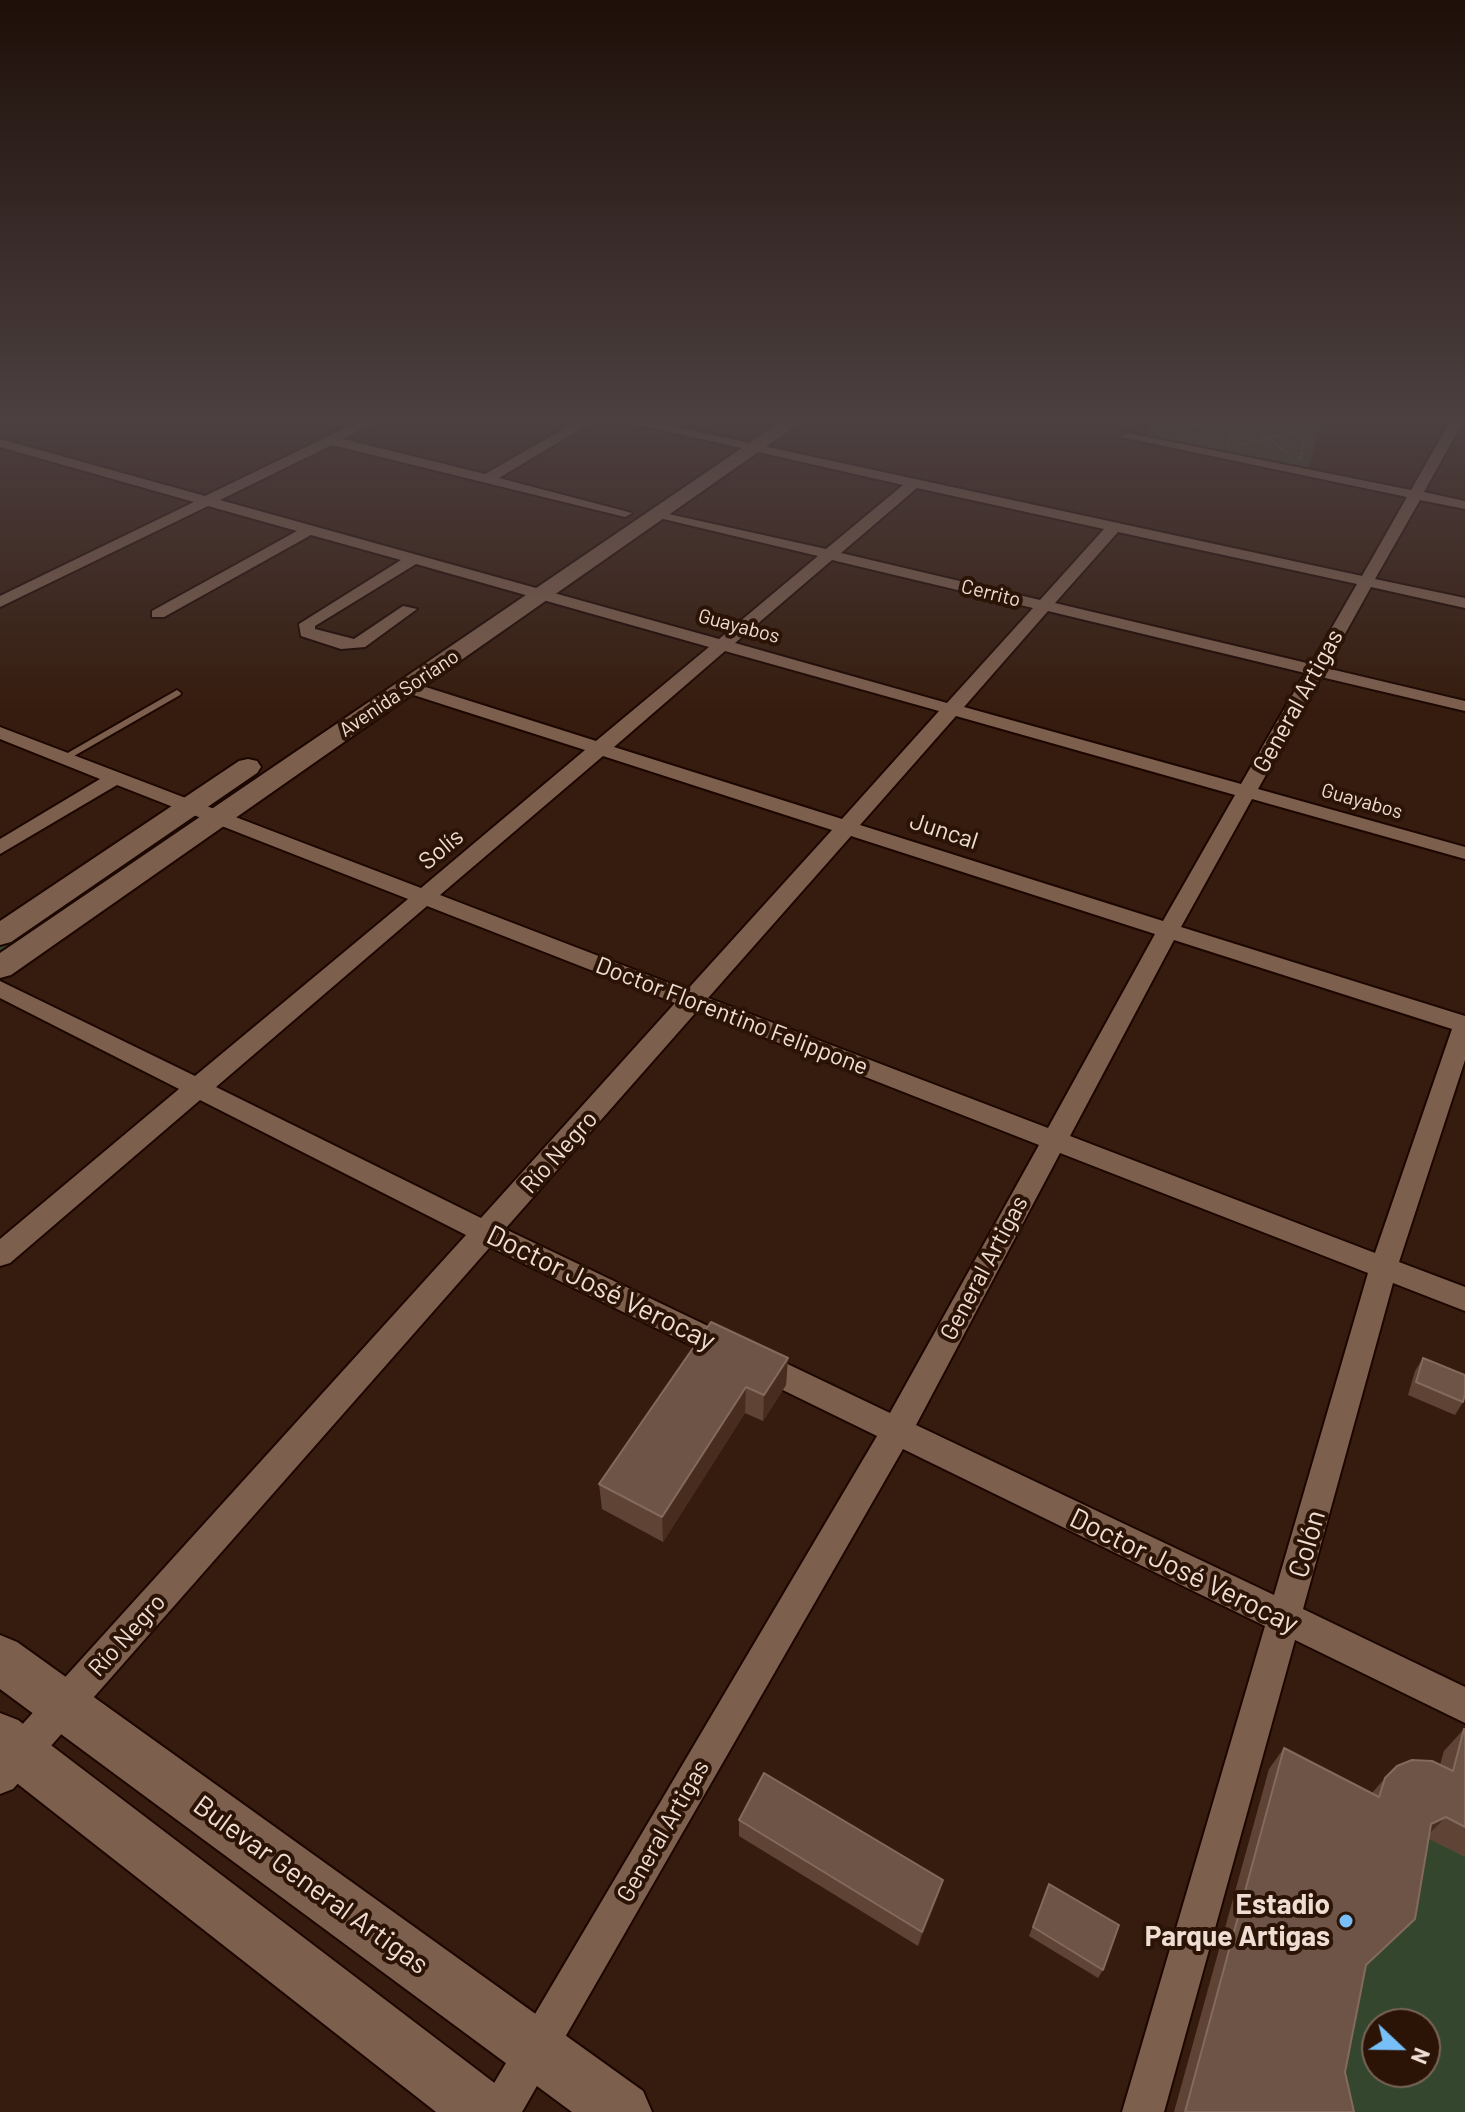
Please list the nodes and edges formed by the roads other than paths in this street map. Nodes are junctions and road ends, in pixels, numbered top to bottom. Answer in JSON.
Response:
{"nodes":[{"id":1,"x":173,"y":517,"type":"edge"},
{"id":2,"x":261,"y":517,"type":"edge"},
{"id":3,"x":620,"y":517,"type":"edge"},
{"id":4,"x":656,"y":517,"type":"edge"},
{"id":5,"x":671,"y":517,"type":"edge"},
{"id":6,"x":875,"y":517,"type":"edge"},
{"id":7,"x":1077,"y":517,"type":"edge"},
{"id":8,"x":1403,"y":517,"type":"edge"},
{"id":9,"x":1116,"y":525,"type":"junction"},
{"id":10,"x":309,"y":530,"type":"junction"},
{"id":11,"x":831,"y":554,"type":"junction"},
{"id":12,"x":414,"y":559,"type":"junction"},
{"id":13,"x":1365,"y":580,"type":"junction"},
{"id":14,"x":516,"y":588,"type":"junction"},
{"id":15,"x":542,"y":595,"type":"junction"},
{"id":16,"x":0,"y":602,"type":"edge"},
{"id":17,"x":1465,"y":603,"type":"edge"},
{"id":18,"x":1045,"y":606,"type":"junction"},
{"id":19,"x":409,"y":609,"type":"dead end"},
{"id":20,"x":158,"y":614,"type":"dead end"},
{"id":21,"x":724,"y":644,"type":"junction"},
{"id":22,"x":1315,"y":672,"type":"junction"},
{"id":23,"x":407,"y":687,"type":"junction"},
{"id":24,"x":177,"y":693,"type":"dead end"},
{"id":25,"x":1465,"y":706,"type":"edge"},
{"id":26,"x":953,"y":708,"type":"junction"},
{"id":27,"x":0,"y":733,"type":"edge"},
{"id":28,"x":605,"y":748,"type":"junction"},
{"id":29,"x":64,"y":758,"type":"junction"},
{"id":30,"x":115,"y":778,"type":"junction"},
{"id":31,"x":1247,"y":792,"type":"junction"},
{"id":32,"x":189,"y":806,"type":"junction"},
{"id":33,"x":216,"y":817,"type":"junction"},
{"id":34,"x":848,"y":827,"type":"junction"},
{"id":35,"x":0,"y":848,"type":"edge"},
{"id":36,"x":1465,"y":853,"type":"edge"},
{"id":37,"x":424,"y":897,"type":"junction"},
{"id":38,"x":1167,"y":932,"type":"junction"},
{"id":39,"x":0,"y":935,"type":"edge"},
{"id":40,"x":0,"y":968,"type":"edge"},
{"id":41,"x":0,"y":989,"type":"edge"},
{"id":42,"x":693,"y":1001,"type":"junction"},
{"id":43,"x":1465,"y":1024,"type":"edge"},
{"id":44,"x":200,"y":1088,"type":"junction"},
{"id":45,"x":1053,"y":1140,"type":"junction"},
{"id":46,"x":487,"y":1233,"type":"junction"},
{"id":47,"x":0,"y":1255,"type":"edge"},
{"id":48,"x":1384,"y":1267,"type":"junction"},
{"id":49,"x":1465,"y":1299,"type":"edge"},
{"id":50,"x":896,"y":1432,"type":"junction"},
{"id":51,"x":1286,"y":1620,"type":"junction"},
{"id":52,"x":0,"y":1659,"type":"edge"},
{"id":53,"x":64,"y":1705,"type":"junction"},
{"id":54,"x":1465,"y":1705,"type":"edge"},
{"id":55,"x":7,"y":1756,"type":"edge"},
{"id":56,"x":535,"y":2048,"type":"junction"},
{"id":57,"x":484,"y":2112,"type":"edge"},
{"id":58,"x":498,"y":2112,"type":"edge"},
{"id":59,"x":622,"y":2112,"type":"edge"},
{"id":60,"x":1143,"y":2112,"type":"edge"}],
"edges":[{"from":1,"to":16,"type":"street"},
{"from":2,"to":10,"type":"street","name":"Guayabos"},
{"from":3,"to":14,"type":"street","name":"Avenida Soriano"},
{"from":4,"to":15,"type":"street","name":"Avenida Soriano"},
{"from":5,"to":11,"type":"street","name":"Cerrito"},
{"from":6,"to":11,"type":"street","name":"Solís"},
{"from":7,"to":9,"type":"street"},
{"from":8,"to":13,"type":"street","name":"General Artigas"},
{"from":9,"to":13,"type":"street"},
{"from":9,"to":18,"type":"street","name":"Río Negro"},
{"from":10,"to":12,"type":"street","name":"Guayabos"},
{"from":10,"to":20,"type":"street"},
{"from":11,"to":18,"type":"street","name":"Cerrito"},
{"from":11,"to":21,"type":"street","name":"Solís"},
{"from":12,"to":14,"type":"street","name":"Guayabos"},
{"from":12,"to":19,"type":"street"},
{"from":13,"to":17,"type":"street"},
{"from":13,"to":22,"type":"street","name":"General Artigas"},
{"from":14,"to":15,"type":"street","name":"Guayabos"},
{"from":14,"to":32,"type":"street","name":"Avenida Soriano"},
{"from":15,"to":21,"type":"street","name":"Guayabos"},
{"from":15,"to":23,"type":"street","name":"Avenida Soriano"},
{"from":18,"to":22,"type":"street","name":"Cerrito"},
{"from":18,"to":26,"type":"street","name":"Río Negro"},
{"from":21,"to":26,"type":"street","name":"Guayabos"},
{"from":21,"to":28,"type":"street","name":"Solís"},
{"from":22,"to":25,"type":"street","name":"Cerrito"},
{"from":22,"to":31,"type":"street","name":"General Artigas"},
{"from":23,"to":28,"type":"street","name":"Juncal"},
{"from":23,"to":33,"type":"street","name":"Avenida Soriano"},
{"from":24,"to":29,"type":"lane"},
{"from":26,"to":31,"type":"street","name":"Guayabos"},
{"from":26,"to":34,"type":"street","name":"Río Negro"},
{"from":27,"to":29,"type":"street","name":"Doctor Florentino Felippone"},
{"from":28,"to":34,"type":"street","name":"Juncal"},
{"from":28,"to":37,"type":"street","name":"Solís"},
{"from":29,"to":30,"type":"street","name":"Doctor Florentino Felippone"},
{"from":30,"to":32,"type":"street","name":"Doctor Florentino Felippone"},
{"from":30,"to":35,"type":"street"},
{"from":31,"to":36,"type":"street","name":"Guayabos"},
{"from":31,"to":38,"type":"street","name":"General Artigas"},
{"from":32,"to":33,"type":"street","name":"Doctor Florentino Felippone"},
{"from":32,"to":39,"type":"street","name":"Avenida Soriano"},
{"from":33,"to":37,"type":"street","name":"Doctor Florentino Felippone"},
{"from":33,"to":40,"type":"street","name":"Avenida Soriano"},
{"from":34,"to":38,"type":"street","name":"Juncal"},
{"from":34,"to":42,"type":"street","name":"Río Negro"},
{"from":37,"to":42,"type":"street","name":"Doctor Florentino Felippone"},
{"from":37,"to":44,"type":"street","name":"Solís"},
{"from":38,"to":43,"type":"street","name":"Juncal"},
{"from":38,"to":45,"type":"street","name":"General Artigas"},
{"from":41,"to":44,"type":"street","name":"Doctor José Verocay"},
{"from":42,"to":45,"type":"street","name":"Doctor Florentino Felippone"},
{"from":42,"to":46,"type":"street","name":"Río Negro"},
{"from":43,"to":48,"type":"street","name":"Colón"},
{"from":44,"to":46,"type":"street","name":"Doctor José Verocay"},
{"from":44,"to":47,"type":"street","name":"Solís"},
{"from":45,"to":48,"type":"street","name":"Doctor Florentino Felippone"},
{"from":45,"to":50,"type":"street","name":"General Artigas"},
{"from":46,"to":50,"type":"street","name":"Doctor José Verocay"},
{"from":46,"to":53,"type":"street","name":"Río Negro"},
{"from":48,"to":49,"type":"street","name":"Doctor Florentino Felippone"},
{"from":48,"to":51,"type":"street","name":"Colón"},
{"from":50,"to":51,"type":"street","name":"Doctor José Verocay"},
{"from":50,"to":56,"type":"street","name":"General Artigas"},
{"from":51,"to":54,"type":"street","name":"Doctor José Verocay"},
{"from":51,"to":60,"type":"street","name":"Colón"},
{"from":52,"to":53,"type":"street","name":"Bulevar General Artigas"},
{"from":53,"to":55,"type":"street","name":"Río Negro"},
{"from":53,"to":56,"type":"street","name":"Bulevar General Artigas"},
{"from":55,"to":57,"type":"street"},
{"from":56,"to":58,"type":"street","name":"General Artigas"},
{"from":56,"to":59,"type":"street","name":"Bulevar General Artigas"}]}
